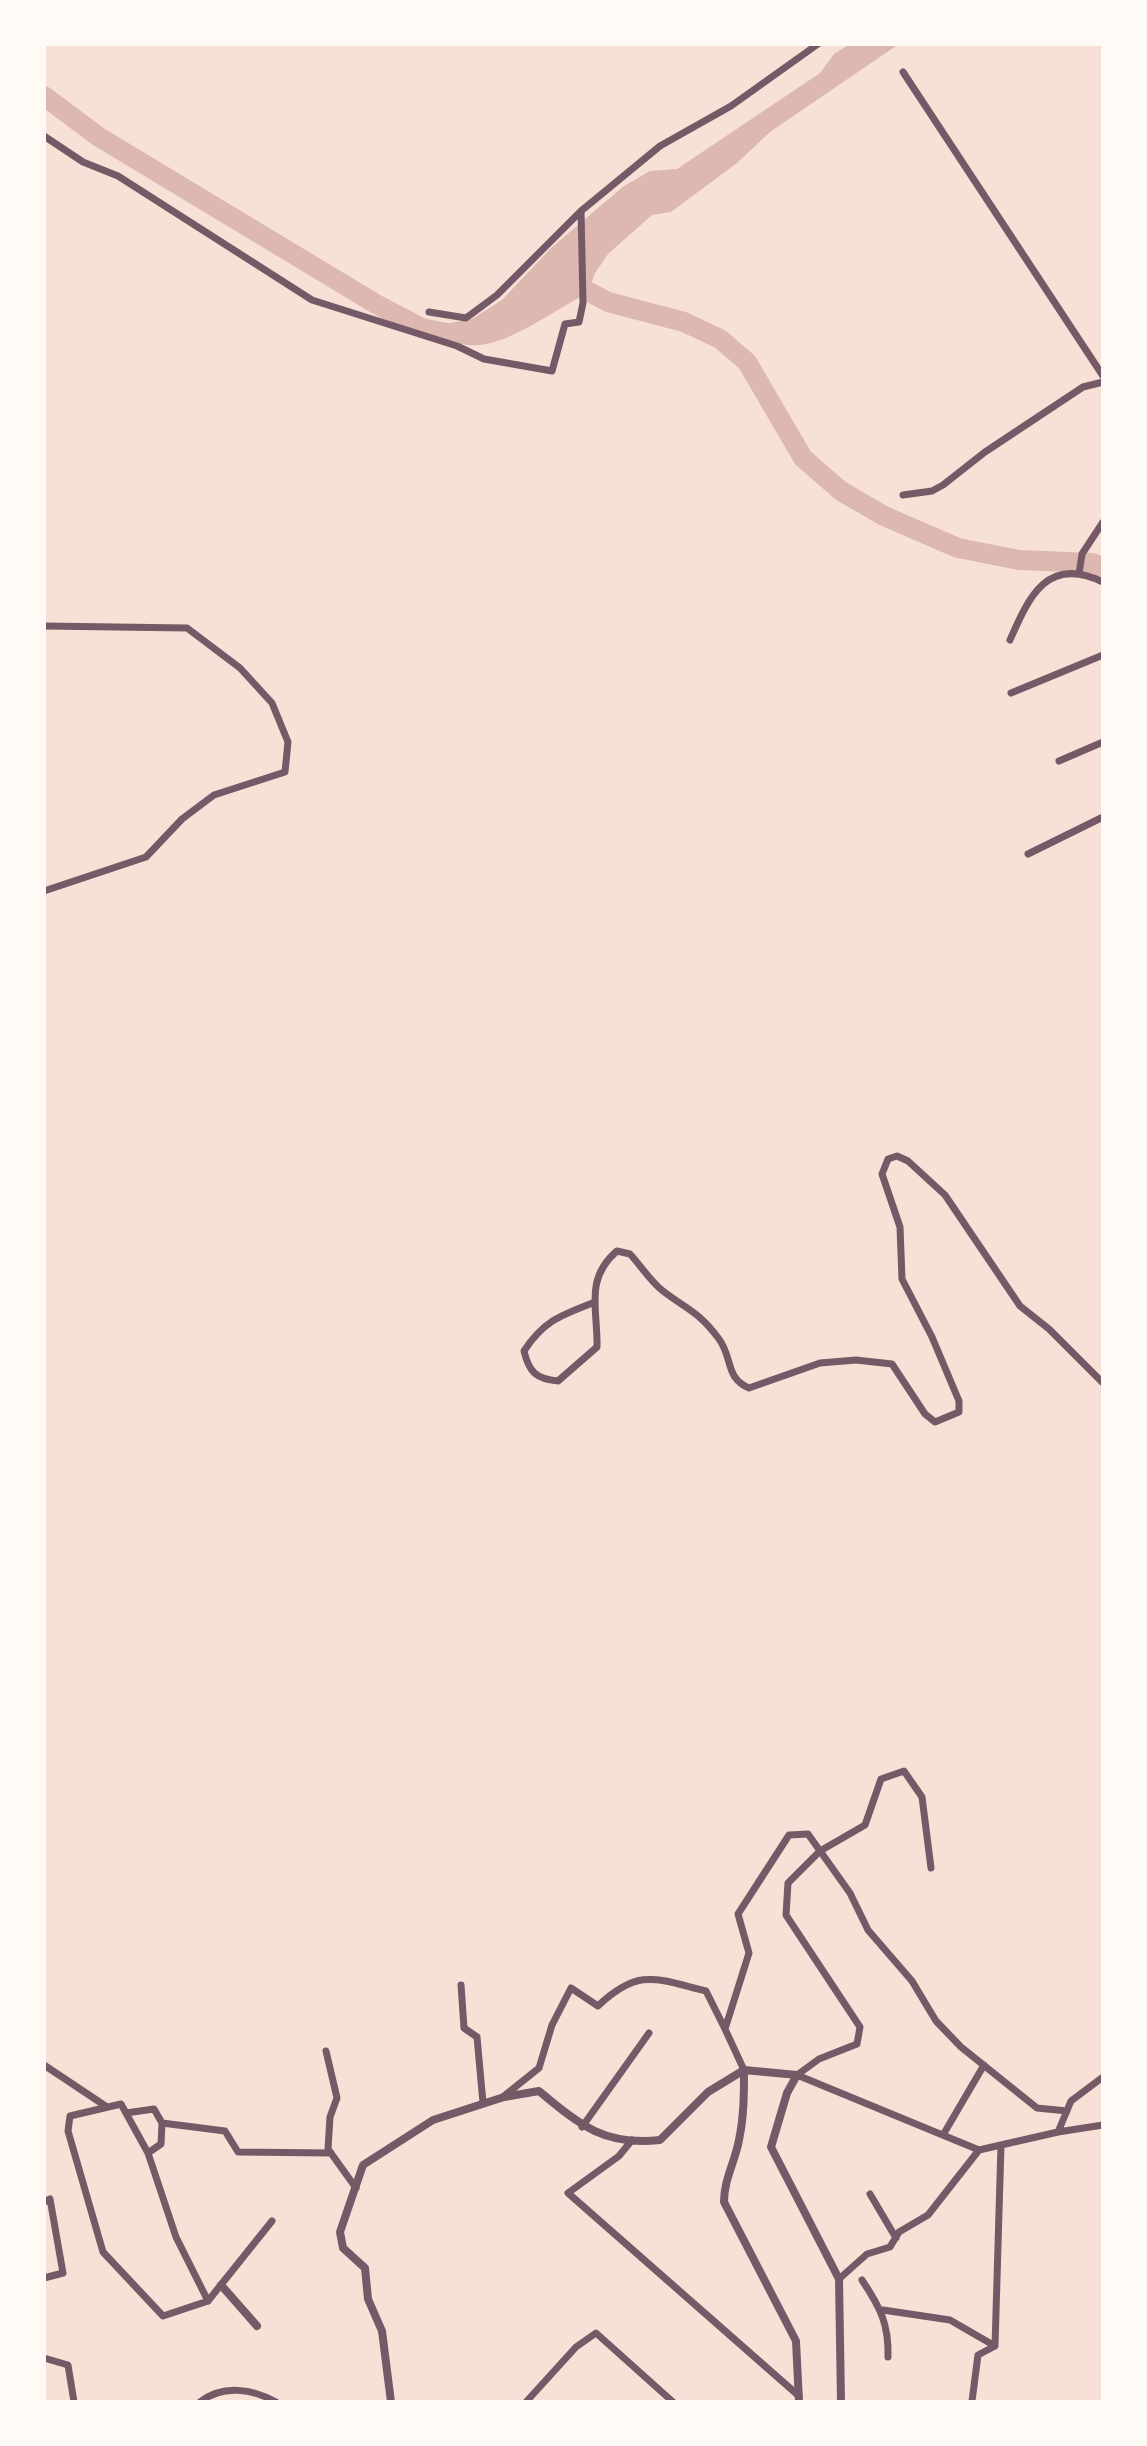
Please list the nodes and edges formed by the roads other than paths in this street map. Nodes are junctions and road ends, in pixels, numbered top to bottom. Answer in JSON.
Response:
{"nodes":[{"id":1,"x":818,"y":44,"type":"edge"},
{"id":2,"x":903,"y":72,"type":"dead end"},
{"id":3,"x":44,"y":136,"type":"edge"},
{"id":4,"x":581,"y":215,"type":"junction"},
{"id":5,"x":429,"y":312,"type":"dead end"},
{"id":6,"x":1103,"y":376,"type":"edge"},
{"id":7,"x":1103,"y":382,"type":"edge"},
{"id":8,"x":903,"y":495,"type":"dead end"},
{"id":9,"x":1103,"y":522,"type":"edge"},
{"id":10,"x":1079,"y":572,"type":"junction"},
{"id":11,"x":1103,"y":582,"type":"edge"},
{"id":12,"x":44,"y":626,"type":"edge"},
{"id":13,"x":1010,"y":640,"type":"dead end"},
{"id":14,"x":1103,"y":655,"type":"edge"},
{"id":15,"x":1011,"y":693,"type":"dead end"},
{"id":16,"x":1103,"y":742,"type":"edge"},
{"id":17,"x":1059,"y":761,"type":"dead end"},
{"id":18,"x":1103,"y":817,"type":"edge"},
{"id":19,"x":1028,"y":854,"type":"dead end"},
{"id":20,"x":44,"y":891,"type":"edge"},
{"id":21,"x":595,"y":1302,"type":"junction"},
{"id":22,"x":1103,"y":1383,"type":"edge"},
{"id":23,"x":820,"y":1851,"type":"junction"},
{"id":24,"x":931,"y":1868,"type":"dead end"},
{"id":25,"x":461,"y":1985,"type":"dead end"},
{"id":26,"x":725,"y":2029,"type":"junction"},
{"id":27,"x":649,"y":2033,"type":"dead end"},
{"id":28,"x":326,"y":2051,"type":"dead end"},
{"id":29,"x":44,"y":2065,"type":"edge"},
{"id":30,"x":984,"y":2065,"type":"junction"},
{"id":31,"x":744,"y":2070,"type":"junction"},
{"id":32,"x":797,"y":2075,"type":"junction"},
{"id":33,"x":1103,"y":2077,"type":"edge"},
{"id":34,"x":504,"y":2097,"type":"junction"},
{"id":35,"x":483,"y":2103,"type":"junction"},
{"id":36,"x":107,"y":2107,"type":"junction"},
{"id":37,"x":1067,"y":2111,"type":"junction"},
{"id":38,"x":126,"y":2113,"type":"junction"},
{"id":39,"x":162,"y":2123,"type":"junction"},
{"id":40,"x":1103,"y":2125,"type":"edge"},
{"id":41,"x":582,"y":2127,"type":"junction"},
{"id":42,"x":1058,"y":2132,"type":"junction"},
{"id":43,"x":943,"y":2135,"type":"junction"},
{"id":44,"x":632,"y":2140,"type":"junction"},
{"id":45,"x":1001,"y":2145,"type":"junction"},
{"id":46,"x":979,"y":2150,"type":"junction"},
{"id":47,"x":148,"y":2153,"type":"junction"},
{"id":48,"x":331,"y":2153,"type":"junction"},
{"id":49,"x":356,"y":2188,"type":"junction"},
{"id":50,"x":870,"y":2194,"type":"dead end"},
{"id":51,"x":44,"y":2202,"type":"edge"},
{"id":52,"x":272,"y":2221,"type":"dead end"},
{"id":53,"x":896,"y":2238,"type":"junction"},
{"id":54,"x":44,"y":2278,"type":"edge"},
{"id":55,"x":839,"y":2279,"type":"junction"},
{"id":56,"x":862,"y":2280,"type":"dead end"},
{"id":57,"x":221,"y":2285,"type":"junction"},
{"id":58,"x":208,"y":2301,"type":"junction"},
{"id":59,"x":883,"y":2310,"type":"junction"},
{"id":60,"x":257,"y":2326,"type":"dead end"},
{"id":61,"x":995,"y":2346,"type":"junction"},
{"id":62,"x":888,"y":2357,"type":"dead end"},
{"id":63,"x":44,"y":2358,"type":"edge"},
{"id":64,"x":799,"y":2399,"type":"edge"},
{"id":65,"x":972,"y":2401,"type":"edge"},
{"id":66,"x":74,"y":2402,"type":"edge"},
{"id":67,"x":200,"y":2402,"type":"edge"},
{"id":68,"x":276,"y":2402,"type":"edge"},
{"id":69,"x":391,"y":2402,"type":"edge"},
{"id":70,"x":526,"y":2402,"type":"edge"},
{"id":71,"x":673,"y":2402,"type":"edge"},
{"id":72,"x":841,"y":2402,"type":"edge"}],
"edges":[{"from":1,"to":4,"type":"street"},
{"from":2,"to":6,"type":"street"},
{"from":3,"to":4,"type":"street"},
{"from":4,"to":5,"type":"street"},
{"from":7,"to":8,"type":"street"},
{"from":9,"to":10,"type":"street"},
{"from":10,"to":11,"type":"street"},
{"from":10,"to":13,"type":"street"},
{"from":12,"to":20,"type":"street"},
{"from":14,"to":15,"type":"street"},
{"from":16,"to":17,"type":"street"},
{"from":18,"to":19,"type":"street"},
{"from":21,"to":21,"type":"street"},
{"from":21,"to":22,"type":"street"},
{"from":23,"to":24,"type":"street"},
{"from":23,"to":26,"type":"street"},
{"from":23,"to":30,"type":"street"},
{"from":23,"to":32,"type":"street"},
{"from":25,"to":35,"type":"street"},
{"from":26,"to":31,"type":"street"},
{"from":26,"to":34,"type":"street"},
{"from":27,"to":41,"type":"street"},
{"from":28,"to":48,"type":"street"},
{"from":29,"to":36,"type":"street"},
{"from":30,"to":37,"type":"street"},
{"from":30,"to":43,"type":"street"},
{"from":31,"to":32,"type":"street"},
{"from":31,"to":44,"type":"street"},
{"from":31,"to":64,"type":"street"},
{"from":32,"to":43,"type":"street"},
{"from":32,"to":55,"type":"street"},
{"from":33,"to":37,"type":"street"},
{"from":34,"to":35,"type":"street"},
{"from":34,"to":41,"type":"street"},
{"from":35,"to":49,"type":"street"},
{"from":36,"to":38,"type":"street"},
{"from":36,"to":58,"type":"street"},
{"from":37,"to":42,"type":"street"},
{"from":38,"to":39,"type":"street"},
{"from":38,"to":47,"type":"street"},
{"from":39,"to":47,"type":"street"},
{"from":39,"to":48,"type":"street"},
{"from":40,"to":42,"type":"street"},
{"from":41,"to":44,"type":"street"},
{"from":42,"to":45,"type":"street"},
{"from":43,"to":46,"type":"street"},
{"from":44,"to":64,"type":"street"},
{"from":45,"to":46,"type":"street"},
{"from":45,"to":61,"type":"street"},
{"from":46,"to":53,"type":"street"},
{"from":47,"to":58,"type":"street"},
{"from":48,"to":49,"type":"street"},
{"from":49,"to":69,"type":"street"},
{"from":50,"to":53,"type":"street"},
{"from":51,"to":54,"type":"street"},
{"from":52,"to":57,"type":"street"},
{"from":53,"to":55,"type":"street"},
{"from":55,"to":72,"type":"street"},
{"from":56,"to":59,"type":"street"},
{"from":57,"to":58,"type":"street"},
{"from":57,"to":60,"type":"street"},
{"from":59,"to":61,"type":"street"},
{"from":59,"to":62,"type":"street"},
{"from":61,"to":65,"type":"street"},
{"from":63,"to":66,"type":"street"},
{"from":67,"to":68,"type":"street"},
{"from":70,"to":71,"type":"street"}]}
